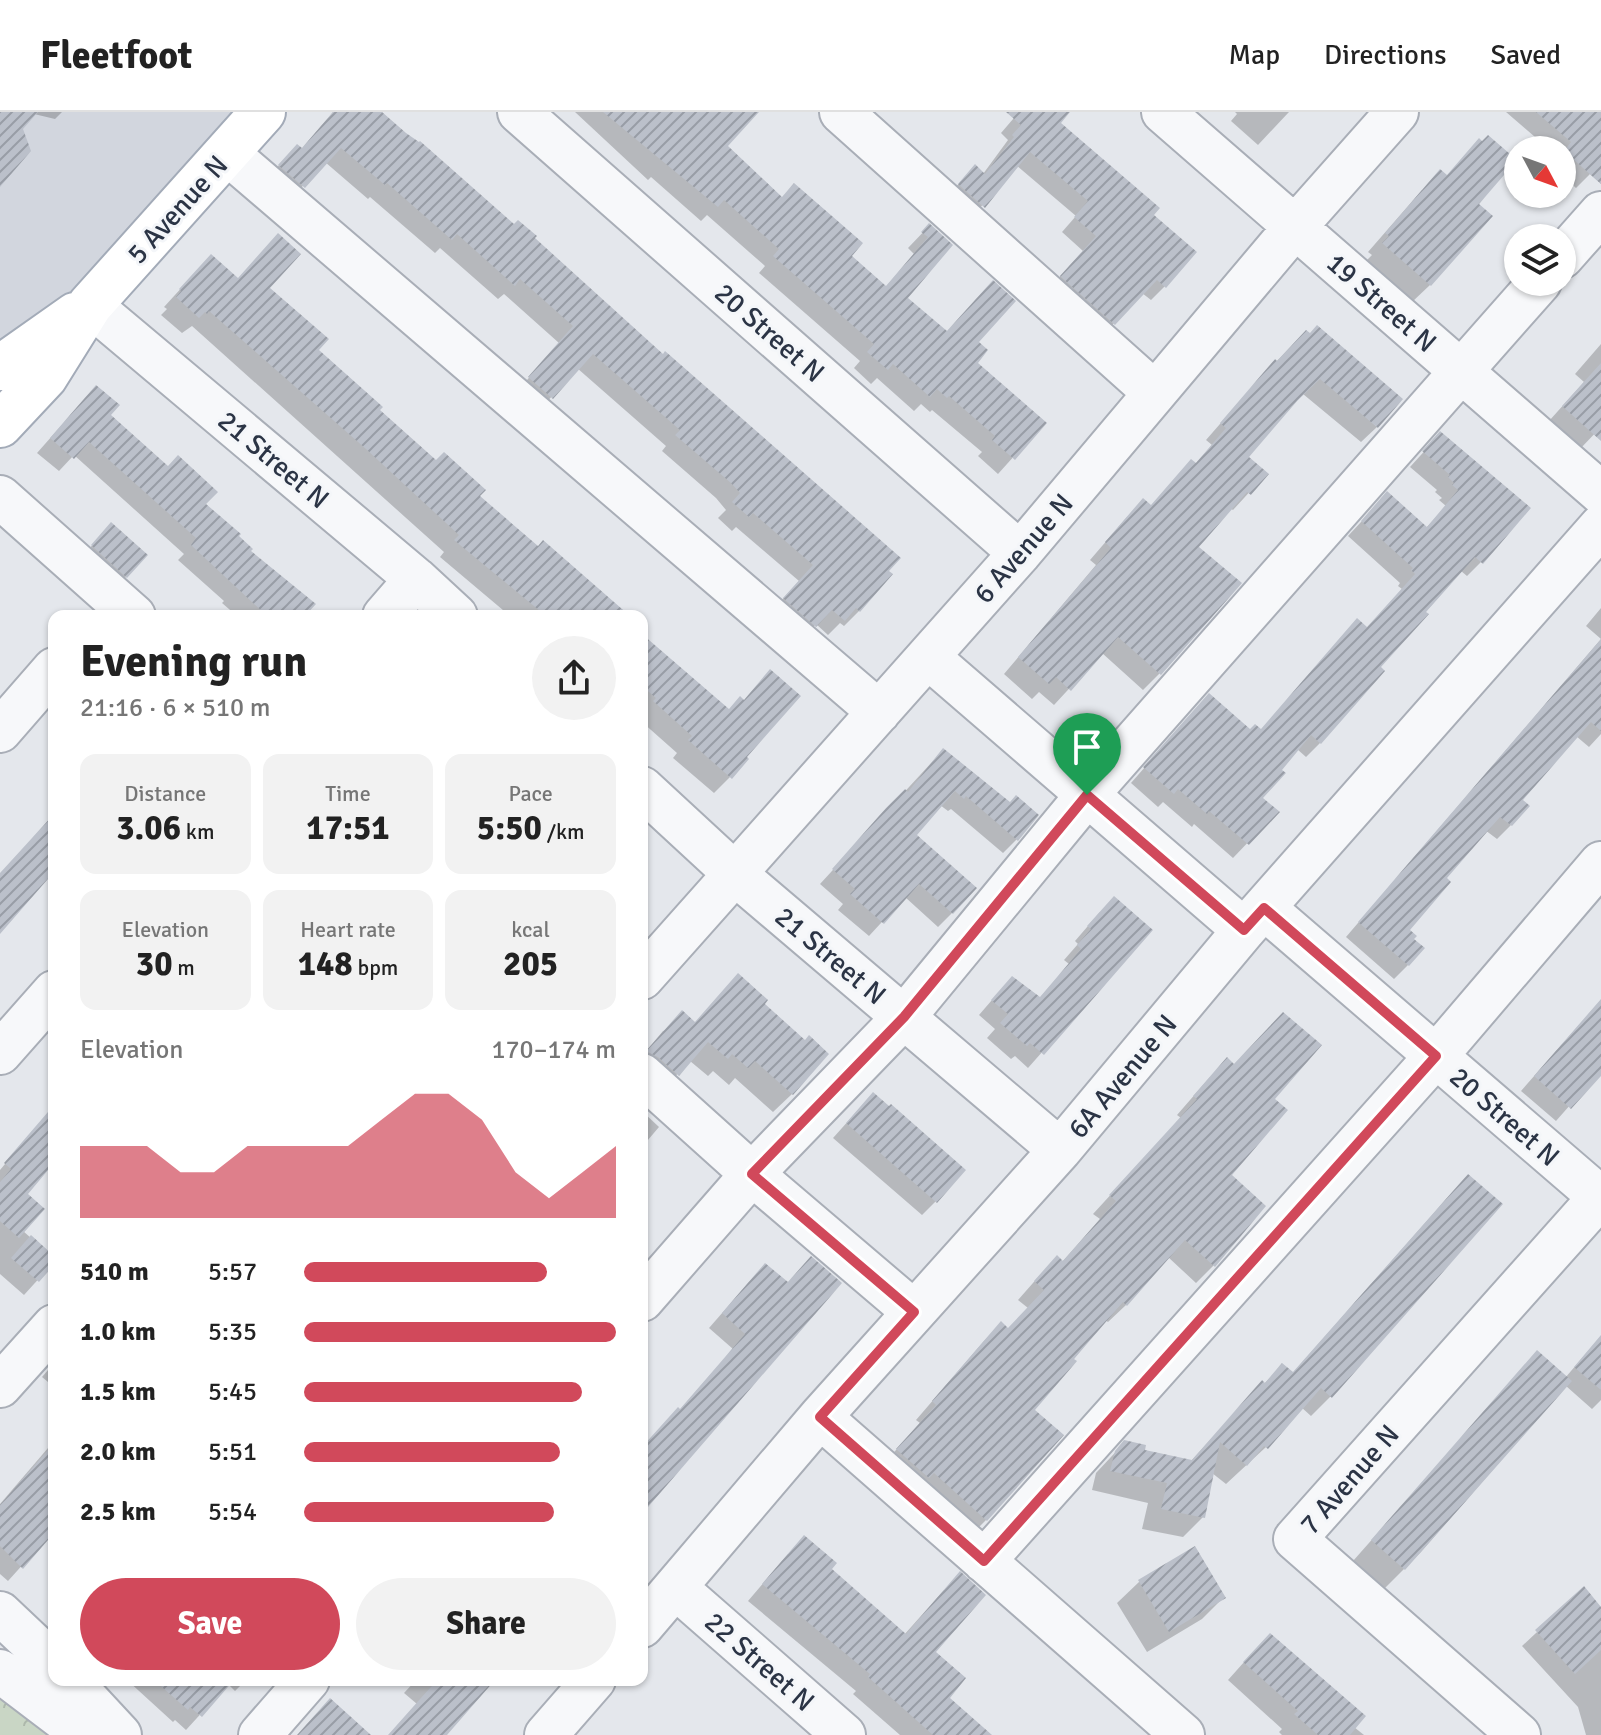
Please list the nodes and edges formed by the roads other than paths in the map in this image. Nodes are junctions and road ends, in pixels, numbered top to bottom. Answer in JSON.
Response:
{"nodes":[{"id":1,"x":263,"y":112,"type":"edge"},
{"id":2,"x":519,"y":112,"type":"edge"},
{"id":3,"x":841,"y":112,"type":"edge"},
{"id":4,"x":1163,"y":112,"type":"edge"},
{"id":5,"x":1397,"y":112,"type":"edge"},
{"id":6,"x":227,"y":153,"type":"junction"},
{"id":7,"x":1601,"y":213,"type":"edge"},
{"id":8,"x":1295,"y":227,"type":"junction"},
{"id":9,"x":1576,"y":241,"type":"edge"},
{"id":10,"x":1528,"y":296,"type":"edge"},
{"id":11,"x":90,"y":305,"type":"junction"},
{"id":12,"x":0,"y":368,"type":"edge"},
{"id":13,"x":1461,"y":371,"type":"junction"},
{"id":14,"x":1155,"y":393,"type":"junction"},
{"id":15,"x":0,"y":425,"type":"edge"},
{"id":16,"x":1601,"y":493,"type":"edge"},
{"id":17,"x":0,"y":497,"type":"edge"},
{"id":18,"x":1601,"y":526,"type":"edge"},
{"id":19,"x":1020,"y":553,"type":"junction"},
{"id":20,"x":416,"y":579,"type":"junction"},
{"id":21,"x":116,"y":610,"type":"edge"},
{"id":22,"x":389,"y":610,"type":"edge"},
{"id":23,"x":450,"y":610,"type":"edge"},
{"id":24,"x":928,"y":657,"type":"junction"},
{"id":25,"x":48,"y":676,"type":"edge"},
{"id":26,"x":879,"y":712,"type":"junction"},
{"id":27,"x":0,"y":731,"type":"edge"},
{"id":28,"x":648,"y":794,"type":"edge"},
{"id":29,"x":1087,"y":795,"type":"junction"},
{"id":30,"x":1601,"y":863,"type":"edge"},
{"id":31,"x":734,"y":873,"type":"junction"},
{"id":32,"x":1254,"y":919,"type":"junction"},
{"id":33,"x":648,"y":971,"type":"edge"},
{"id":34,"x":48,"y":999,"type":"edge"},
{"id":35,"x":904,"y":1017,"type":"junction"},
{"id":36,"x":0,"y":1053,"type":"edge"},
{"id":37,"x":1436,"y":1056,"type":"junction"},
{"id":38,"x":648,"y":1080,"type":"edge"},
{"id":39,"x":1060,"y":1150,"type":"junction"},
{"id":40,"x":752,"y":1174,"type":"junction"},
{"id":41,"x":1597,"y":1187,"type":"edge"},
{"id":42,"x":648,"y":1293,"type":"edge"},
{"id":43,"x":914,"y":1312,"type":"junction"},
{"id":44,"x":48,"y":1333,"type":"edge"},
{"id":45,"x":0,"y":1386,"type":"edge"},
{"id":46,"x":820,"y":1417,"type":"junction"},
{"id":47,"x":984,"y":1561,"type":"junction"},
{"id":48,"x":676,"y":1588,"type":"junction"},
{"id":49,"x":0,"y":1613,"type":"edge"},
{"id":50,"x":648,"y":1619,"type":"edge"},
{"id":51,"x":48,"y":1654,"type":"edge"},
{"id":52,"x":48,"y":1664,"type":"edge"},
{"id":53,"x":9,"y":1678,"type":"edge"},
{"id":54,"x":78,"y":1686,"type":"edge"},
{"id":55,"x":303,"y":1686,"type":"edge"},
{"id":56,"x":589,"y":1686,"type":"edge"},
{"id":57,"x":1168,"y":1730,"type":"edge"},
{"id":58,"x":84,"y":1735,"type":"edge"},
{"id":59,"x":120,"y":1735,"type":"edge"},
{"id":60,"x":260,"y":1735,"type":"edge"},
{"id":61,"x":546,"y":1735,"type":"edge"},
{"id":62,"x":844,"y":1735,"type":"edge"},
{"id":63,"x":1519,"y":1735,"type":"edge"}],
"edges":[{"from":1,"to":6,"type":"main road","name":"5 Avenue N"},
{"from":2,"to":19,"type":"street","name":"20 Street N"},
{"from":3,"to":14,"type":"street"},
{"from":4,"to":8,"type":"street","name":"19 Street N"},
{"from":5,"to":8,"type":"street","name":"6 Avenue N"},
{"from":6,"to":11,"type":"main road","name":"5 Avenue N"},
{"from":6,"to":26,"type":"street"},
{"from":7,"to":9,"type":"street"},
{"from":8,"to":13,"type":"street","name":"19 Street N"},
{"from":8,"to":14,"type":"street","name":"6 Avenue N"},
{"from":10,"to":13,"type":"street"},
{"from":11,"to":12,"type":"main road","name":"5 Avenue N"},
{"from":11,"to":15,"type":"main road","name":"5 Avenue N"},
{"from":11,"to":20,"type":"street","name":"21 Street N"},
{"from":13,"to":16,"type":"street","name":"19 Street N"},
{"from":13,"to":29,"type":"street"},
{"from":14,"to":19,"type":"street","name":"6 Avenue N"},
{"from":17,"to":21,"type":"street"},
{"from":18,"to":32,"type":"street","name":"6A Avenue N"},
{"from":19,"to":24,"type":"street","name":"6 Avenue N"},
{"from":20,"to":22,"type":"street"},
{"from":20,"to":23,"type":"street","name":"21 Street N"},
{"from":24,"to":26,"type":"street","name":"6 Avenue N"},
{"from":24,"to":29,"type":"street","name":"20 Street N"},
{"from":25,"to":27,"type":"street"},
{"from":26,"to":31,"type":"street","name":"6 Avenue N"},
{"from":28,"to":31,"type":"street","name":"21 Street N"},
{"from":29,"to":32,"type":"street","name":"20 Street N"},
{"from":29,"to":35,"type":"street"},
{"from":30,"to":37,"type":"street"},
{"from":31,"to":33,"type":"street","name":"6 Avenue N"},
{"from":31,"to":35,"type":"street","name":"21 Street N"},
{"from":32,"to":37,"type":"street","name":"20 Street N"},
{"from":32,"to":39,"type":"street","name":"6A Avenue N"},
{"from":34,"to":36,"type":"street"},
{"from":35,"to":39,"type":"street","name":"21 Street N"},
{"from":35,"to":40,"type":"street"},
{"from":37,"to":41,"type":"street","name":"20 Street N"},
{"from":37,"to":47,"type":"street"},
{"from":38,"to":40,"type":"street"},
{"from":39,"to":43,"type":"street","name":"6A Avenue N"},
{"from":40,"to":42,"type":"street"},
{"from":40,"to":43,"type":"street"},
{"from":41,"to":63,"type":"street","name":"7 Avenue N"},
{"from":43,"to":46,"type":"street","name":"6A Avenue N"},
{"from":44,"to":45,"type":"street"},
{"from":46,"to":47,"type":"street"},
{"from":46,"to":48,"type":"street","name":"6A Avenue N"},
{"from":47,"to":57,"type":"street"},
{"from":48,"to":50,"type":"street","name":"6A Avenue N"},
{"from":48,"to":62,"type":"street","name":"22 Street N"},
{"from":49,"to":51,"type":"street"},
{"from":52,"to":53,"type":"street"},
{"from":53,"to":58,"type":"street"},
{"from":54,"to":59,"type":"street"},
{"from":55,"to":60,"type":"street"},
{"from":56,"to":61,"type":"street"}]}
